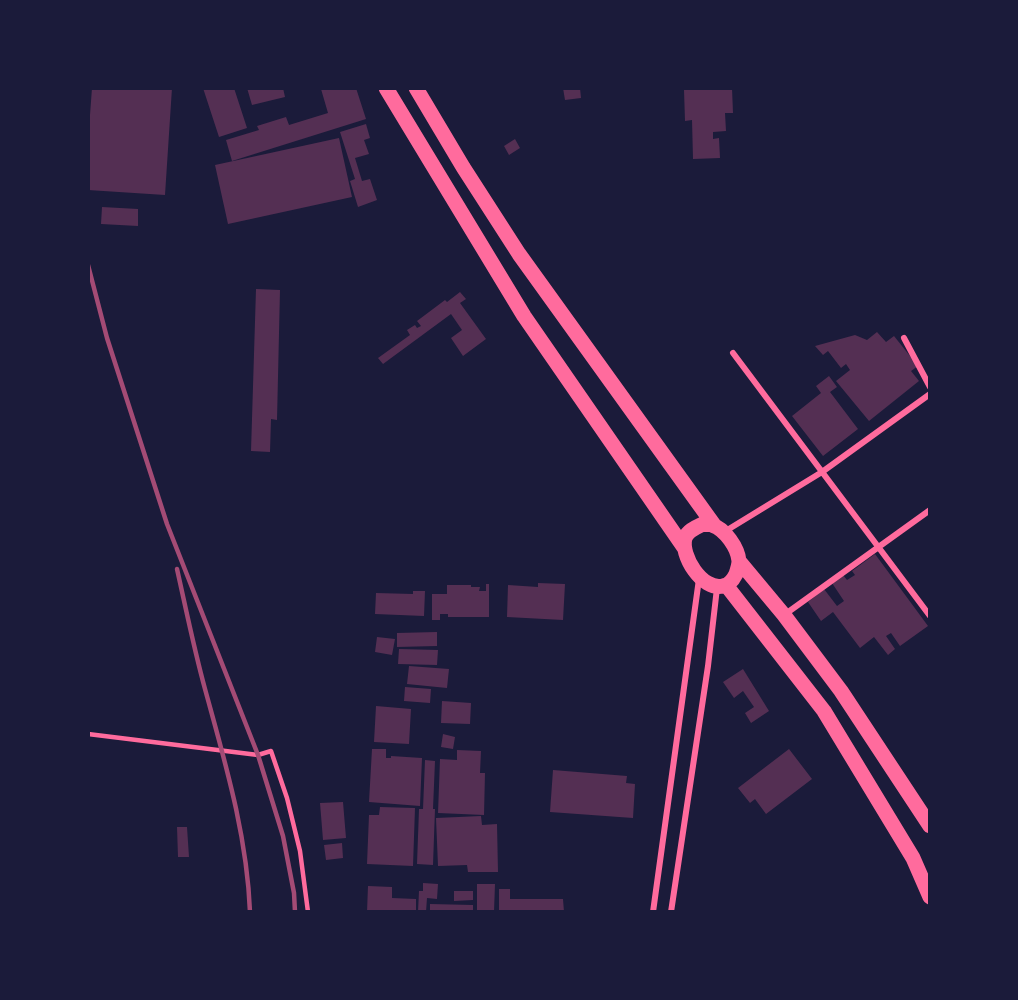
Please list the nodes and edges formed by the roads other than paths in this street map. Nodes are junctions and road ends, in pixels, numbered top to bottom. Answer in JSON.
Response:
{"nodes":[{"id":1,"x":386,"y":88,"type":"edge"},
{"id":2,"x":416,"y":88,"type":"edge"},
{"id":3,"x":904,"y":338,"type":"dead end"},
{"id":4,"x":733,"y":353,"type":"dead end"},
{"id":5,"x":930,"y":387,"type":"edge"},
{"id":6,"x":930,"y":394,"type":"edge"},
{"id":7,"x":822,"y":472,"type":"junction"},
{"id":8,"x":930,"y":510,"type":"edge"},
{"id":9,"x":719,"y":529,"type":"junction"},
{"id":10,"x":878,"y":547,"type":"junction"},
{"id":11,"x":685,"y":549,"type":"junction"},
{"id":12,"x":739,"y":561,"type":"junction"},
{"id":13,"x":699,"y":578,"type":"junction"},
{"id":14,"x":722,"y":586,"type":"junction"},
{"id":15,"x":784,"y":615,"type":"junction"},
{"id":16,"x":930,"y":616,"type":"edge"},
{"id":17,"x":88,"y":734,"type":"edge"},
{"id":18,"x":930,"y":825,"type":"edge"},
{"id":19,"x":924,"y":862,"type":"edge"},
{"id":20,"x":930,"y":897,"type":"edge"},
{"id":21,"x":308,"y":912,"type":"edge"},
{"id":22,"x":653,"y":912,"type":"edge"},
{"id":23,"x":671,"y":912,"type":"edge"}],
"edges":[{"from":1,"to":11,"type":"main road"},
{"from":2,"to":9,"type":"main road"},
{"from":3,"to":5,"type":"street"},
{"from":4,"to":7,"type":"street"},
{"from":6,"to":7,"type":"street"},
{"from":7,"to":9,"type":"street"},
{"from":7,"to":10,"type":"street"},
{"from":8,"to":10,"type":"street"},
{"from":9,"to":11,"type":"main road"},
{"from":9,"to":12,"type":"main road"},
{"from":10,"to":15,"type":"street"},
{"from":10,"to":16,"type":"street"},
{"from":11,"to":13,"type":"main road"},
{"from":12,"to":14,"type":"main road"},
{"from":12,"to":15,"type":"main road"},
{"from":13,"to":14,"type":"main road"},
{"from":13,"to":22,"type":"street"},
{"from":14,"to":19,"type":"main road"},
{"from":14,"to":23,"type":"street"},
{"from":15,"to":18,"type":"main road"},
{"from":17,"to":21,"type":"lane"},
{"from":19,"to":20,"type":"main road"}]}
